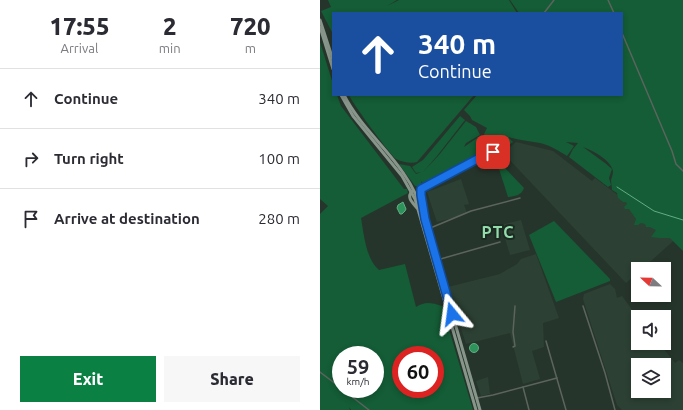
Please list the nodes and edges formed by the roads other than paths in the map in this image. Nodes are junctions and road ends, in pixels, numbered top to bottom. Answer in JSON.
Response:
{"nodes":[{"id":1,"x":554,"y":0,"type":"edge"},
{"id":2,"x":608,"y":0,"type":"edge"},
{"id":3,"x":545,"y":12,"type":"edge"},
{"id":4,"x":614,"y":12,"type":"edge"},
{"id":5,"x":320,"y":20,"type":"edge"},
{"id":6,"x":320,"y":27,"type":"edge"},
{"id":7,"x":623,"y":35,"type":"edge"},
{"id":8,"x":332,"y":57,"type":"edge"},
{"id":9,"x":332,"y":66,"type":"edge"},
{"id":10,"x":342,"y":96,"type":"edge"},
{"id":11,"x":345,"y":96,"type":"edge"},
{"id":12,"x":493,"y":152,"type":"dead end"},
{"id":13,"x":683,"y":171,"type":"edge"},
{"id":14,"x":411,"y":185,"type":"junction"},
{"id":15,"x":421,"y":189,"type":"junction"},
{"id":16,"x":413,"y":191,"type":"junction"},
{"id":17,"x":421,"y":195,"type":"junction"},
{"id":18,"x":520,"y":198,"type":"dead end"},
{"id":19,"x":425,"y":219,"type":"junction"},
{"id":20,"x":428,"y":229,"type":"junction"},
{"id":21,"x":500,"y":242,"type":"dead end"},
{"id":22,"x":437,"y":260,"type":"junction"},
{"id":23,"x":515,"y":306,"type":"dead end"},
{"id":24,"x":583,"y":306,"type":"dead end"},
{"id":25,"x":546,"y":342,"type":"dead end"},
{"id":26,"x":513,"y":348,"type":"dead end"},
{"id":27,"x":320,"y":372,"type":"edge"},
{"id":28,"x":557,"y":378,"type":"junction"},
{"id":29,"x":332,"y":381,"type":"edge"},
{"id":30,"x":523,"y":387,"type":"junction"},
{"id":31,"x":354,"y":398,"type":"edge"},
{"id":32,"x":476,"y":398,"type":"junction"},
{"id":33,"x":369,"y":410,"type":"edge"},
{"id":34,"x":476,"y":410,"type":"edge"},
{"id":35,"x":480,"y":410,"type":"edge"},
{"id":36,"x":530,"y":410,"type":"edge"},
{"id":37,"x":566,"y":410,"type":"edge"},
{"id":38,"x":615,"y":410,"type":"edge"}],
"edges":[{"from":1,"to":3,"type":"street"},
{"from":2,"to":4,"type":"street"},
{"from":5,"to":8,"type":"main road"},
{"from":6,"to":9,"type":"main road"},
{"from":7,"to":13,"type":"street"},
{"from":10,"to":16,"type":"main road"},
{"from":11,"to":14,"type":"main road"},
{"from":12,"to":15,"type":"street"},
{"from":14,"to":15,"type":"main road"},
{"from":14,"to":16,"type":"main road"},
{"from":15,"to":16,"type":"main road"},
{"from":15,"to":17,"type":"main road"},
{"from":16,"to":17,"type":"main road"},
{"from":16,"to":19,"type":"main road"},
{"from":16,"to":34,"type":"main road"},
{"from":17,"to":19,"type":"main road"},
{"from":18,"to":20,"type":"street"},
{"from":19,"to":20,"type":"main road"},
{"from":20,"to":22,"type":"main road"},
{"from":21,"to":22,"type":"street"},
{"from":22,"to":32,"type":"main road"},
{"from":23,"to":26,"type":"street"},
{"from":24,"to":38,"type":"street"},
{"from":25,"to":28,"type":"street"},
{"from":27,"to":29,"type":"street"},
{"from":28,"to":30,"type":"street"},
{"from":28,"to":37,"type":"street"},
{"from":30,"to":32,"type":"street"},
{"from":30,"to":36,"type":"street"},
{"from":31,"to":33,"type":"street"},
{"from":32,"to":35,"type":"main road"}]}
